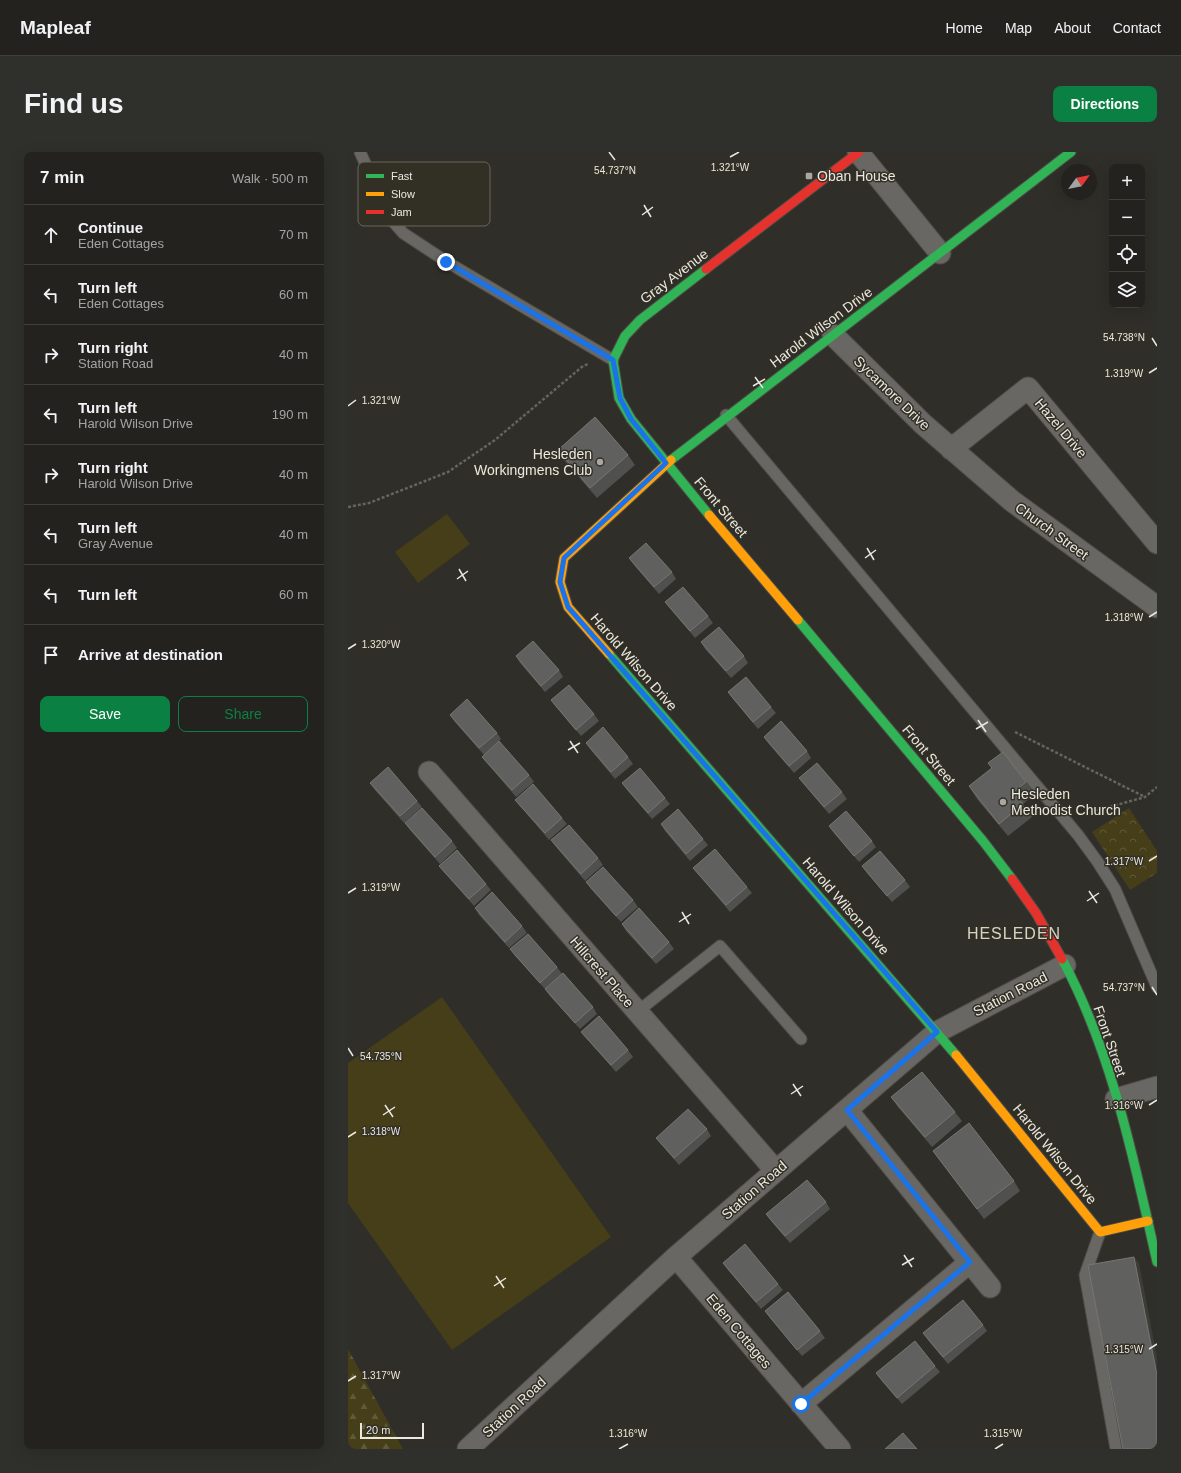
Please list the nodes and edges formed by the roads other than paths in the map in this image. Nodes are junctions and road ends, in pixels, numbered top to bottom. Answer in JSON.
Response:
{"nodes":[{"id":1,"x":360,"y":152,"type":"edge"},
{"id":2,"x":859,"y":152,"type":"edge"},
{"id":3,"x":1071,"y":152,"type":"edge"},
{"id":4,"x":365,"y":162,"type":"edge"},
{"id":5,"x":397,"y":226,"type":"edge"},
{"id":6,"x":940,"y":253,"type":"junction"},
{"id":7,"x":833,"y":335,"type":"junction"},
{"id":8,"x":613,"y":360,"type":"junction"},
{"id":9,"x":726,"y":415,"type":"junction"},
{"id":10,"x":951,"y":449,"type":"junction"},
{"id":11,"x":666,"y":463,"type":"junction"},
{"id":12,"x":1157,"y":543,"type":"edge"},
{"id":13,"x":1157,"y":607,"type":"edge"},
{"id":14,"x":429,"y":772,"type":"dead end"},
{"id":15,"x":1065,"y":965,"type":"junction"},
{"id":16,"x":1157,"y":986,"type":"edge"},
{"id":17,"x":637,"y":1012,"type":"junction"},
{"id":18,"x":937,"y":1032,"type":"junction"},
{"id":19,"x":801,"y":1039,"type":"dead end"},
{"id":20,"x":1157,"y":1087,"type":"edge"},
{"id":21,"x":1116,"y":1099,"type":"junction"},
{"id":22,"x":847,"y":1110,"type":"junction"},
{"id":23,"x":776,"y":1171,"type":"junction"},
{"id":24,"x":1148,"y":1221,"type":"junction"},
{"id":25,"x":1100,"y":1232,"type":"junction"},
{"id":26,"x":676,"y":1257,"type":"junction"},
{"id":27,"x":970,"y":1262,"type":"junction"},
{"id":28,"x":1157,"y":1262,"type":"edge"},
{"id":29,"x":990,"y":1287,"type":"dead end"},
{"id":30,"x":801,"y":1404,"type":"junction"},
{"id":31,"x":468,"y":1449,"type":"edge"},
{"id":32,"x":840,"y":1449,"type":"edge"},
{"id":33,"x":1116,"y":1449,"type":"edge"}],
"edges":[{"from":1,"to":4,"type":"lane"},
{"from":2,"to":6,"type":"street"},
{"from":2,"to":8,"type":"street","name":"Gray Avenue"},
{"from":3,"to":6,"type":"street","name":"Harold Wilson Drive"},
{"from":5,"to":8,"type":"lane"},
{"from":6,"to":7,"type":"street","name":"Harold Wilson Drive"},
{"from":7,"to":9,"type":"street","name":"Harold Wilson Drive"},
{"from":7,"to":10,"type":"street","name":"Sycamore Drive"},
{"from":8,"to":11,"type":"street"},
{"from":9,"to":11,"type":"street","name":"Harold Wilson Drive"},
{"from":9,"to":16,"type":"lane"},
{"from":10,"to":12,"type":"street","name":"Hazel Drive"},
{"from":10,"to":13,"type":"street","name":"Church Street"},
{"from":11,"to":15,"type":"street","name":"Front Street"},
{"from":11,"to":18,"type":"street","name":"Harold Wilson Drive"},
{"from":14,"to":17,"type":"street","name":"Hillcrest Place"},
{"from":15,"to":18,"type":"street","name":"Station Road"},
{"from":15,"to":21,"type":"street","name":"Front Street"},
{"from":17,"to":19,"type":"lane"},
{"from":17,"to":23,"type":"street","name":"Hillcrest Place"},
{"from":18,"to":22,"type":"street","name":"Station Road"},
{"from":18,"to":25,"type":"street","name":"Harold Wilson Drive"},
{"from":20,"to":21,"type":"street"},
{"from":21,"to":24,"type":"street"},
{"from":22,"to":23,"type":"street","name":"Station Road"},
{"from":22,"to":27,"type":"street"},
{"from":23,"to":26,"type":"street","name":"Station Road"},
{"from":24,"to":25,"type":"street"},
{"from":24,"to":28,"type":"street"},
{"from":25,"to":33,"type":"lane"},
{"from":26,"to":30,"type":"street","name":"Eden Cottages"},
{"from":26,"to":31,"type":"street","name":"Station Road"},
{"from":27,"to":29,"type":"street"},
{"from":27,"to":30,"type":"street"},
{"from":30,"to":32,"type":"street","name":"Eden Cottages"}]}
